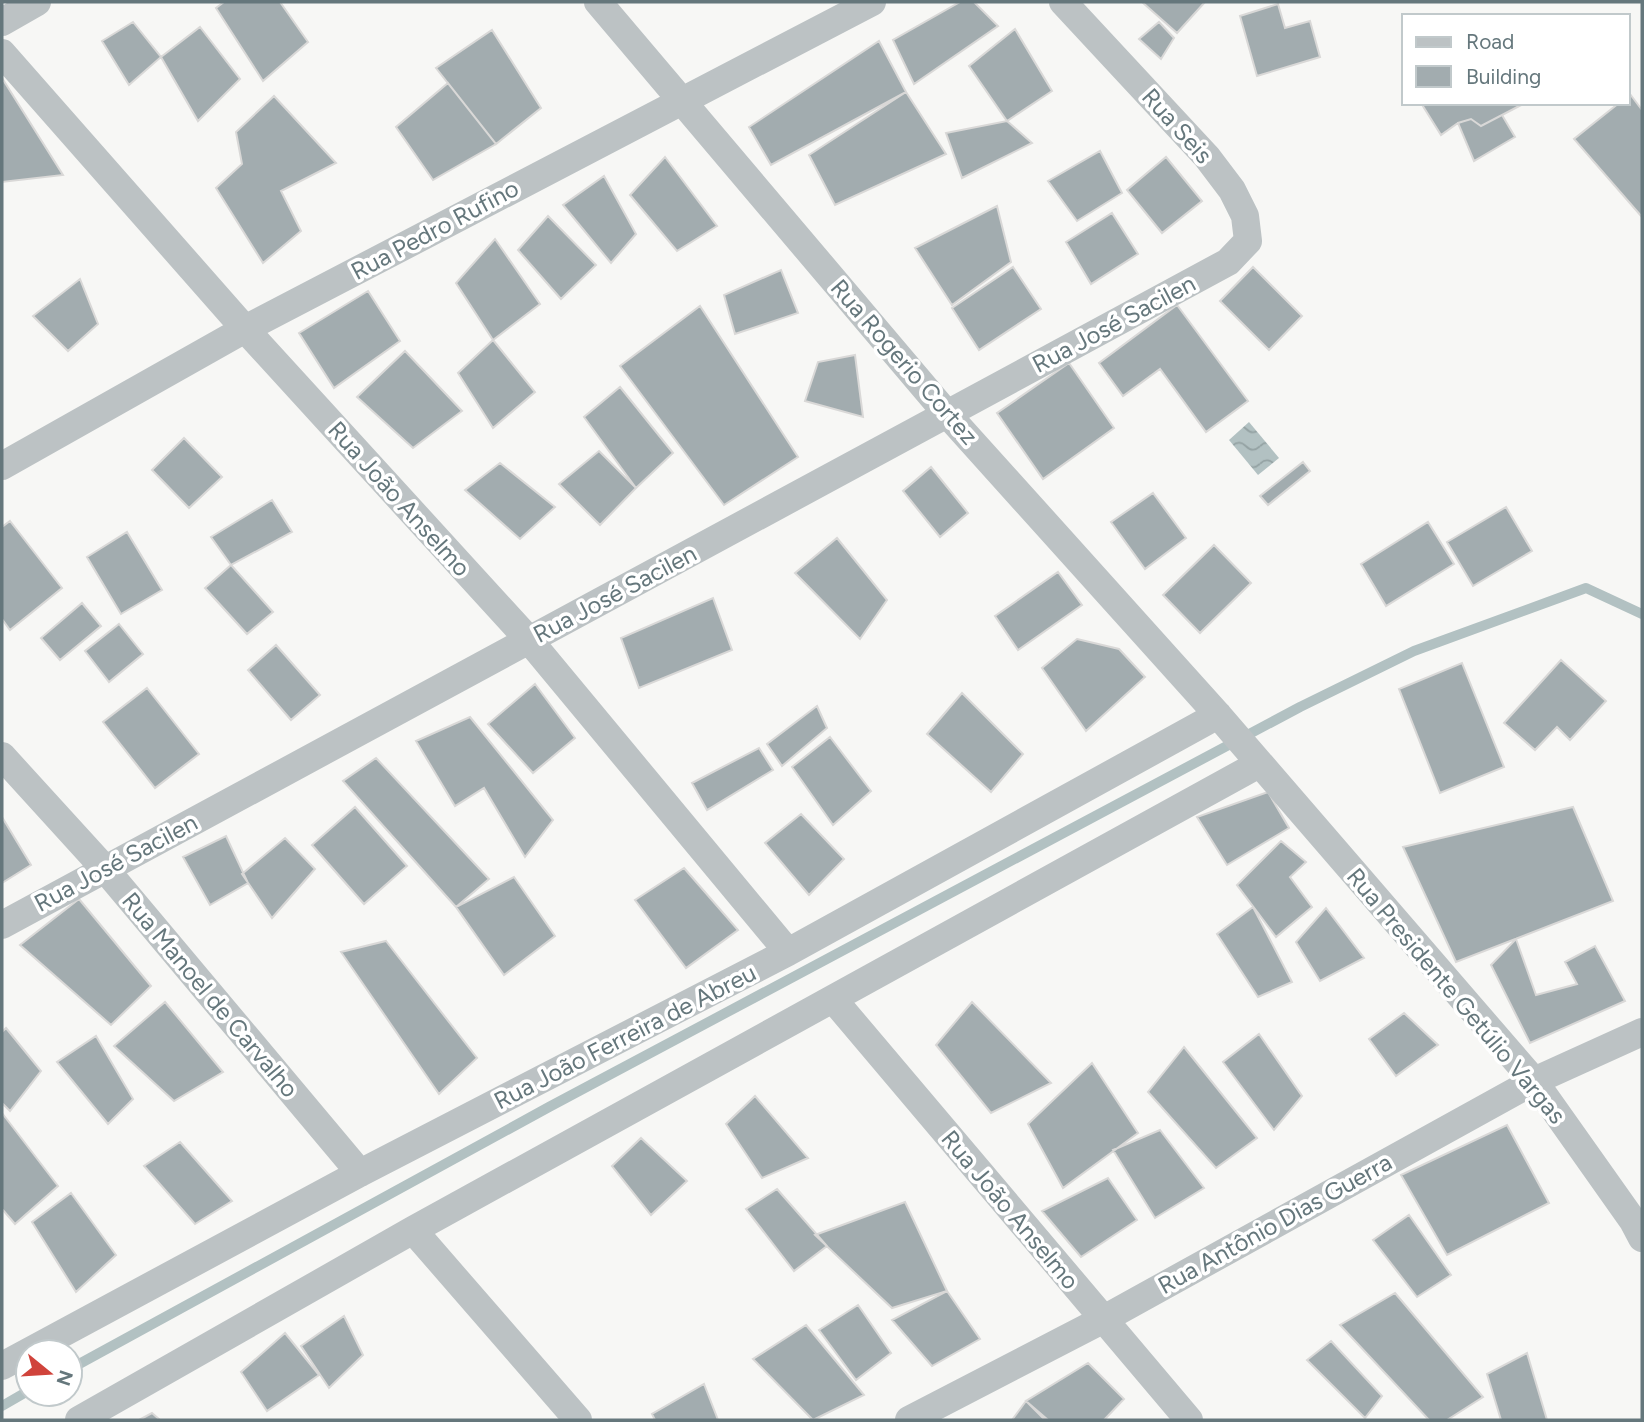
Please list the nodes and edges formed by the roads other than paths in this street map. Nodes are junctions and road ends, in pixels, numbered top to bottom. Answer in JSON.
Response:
{"nodes":[{"id":1,"x":37,"y":2,"type":"edge"},
{"id":2,"x":598,"y":2,"type":"edge"},
{"id":3,"x":872,"y":2,"type":"edge"},
{"id":4,"x":1063,"y":2,"type":"edge"},
{"id":5,"x":2,"y":22,"type":"edge"},
{"id":6,"x":2,"y":53,"type":"edge"},
{"id":7,"x":682,"y":102,"type":"junction"},
{"id":8,"x":1228,"y":262,"type":"joint"},
{"id":9,"x":245,"y":330,"type":"junction"},
{"id":10,"x":947,"y":414,"type":"junction"},
{"id":11,"x":2,"y":466,"type":"edge"},
{"id":12,"x":529,"y":640,"type":"junction"},
{"id":13,"x":1218,"y":715,"type":"junction"},
{"id":14,"x":2,"y":756,"type":"edge"},
{"id":15,"x":1259,"y":764,"type":"junction"},
{"id":16,"x":104,"y":869,"type":"junction"},
{"id":17,"x":2,"y":925,"type":"edge"},
{"id":18,"x":788,"y":953,"type":"junction"},
{"id":19,"x":833,"y":999,"type":"junction"},
{"id":20,"x":1642,"y":1032,"type":"edge"},
{"id":21,"x":1534,"y":1081,"type":"junction"},
{"id":22,"x":360,"y":1173,"type":"junction"},
{"id":23,"x":414,"y":1230,"type":"junction"},
{"id":24,"x":1642,"y":1238,"type":"edge"},
{"id":25,"x":1102,"y":1320,"type":"junction"},
{"id":26,"x":54,"y":1338,"type":"edge"},
{"id":27,"x":79,"y":1420,"type":"edge"},
{"id":28,"x":578,"y":1420,"type":"edge"},
{"id":29,"x":909,"y":1420,"type":"edge"},
{"id":30,"x":1189,"y":1420,"type":"edge"}],
"edges":[{"from":1,"to":5,"type":"street"},
{"from":2,"to":7,"type":"street","name":"Rua Rogerio Cortez"},
{"from":3,"to":7,"type":"street","name":"Rua Pedro Rufino"},
{"from":4,"to":8,"type":"street","name":"Rua Seis"},
{"from":6,"to":9,"type":"street","name":"Rua João Anselmo"},
{"from":7,"to":9,"type":"street","name":"Rua Pedro Rufino"},
{"from":7,"to":10,"type":"street","name":"Rua Rogerio Cortez"},
{"from":8,"to":10,"type":"street","name":"Rua José Sacilen"},
{"from":9,"to":11,"type":"street","name":"Rua Pedro Rufino"},
{"from":9,"to":12,"type":"street","name":"Rua João Anselmo"},
{"from":10,"to":12,"type":"street","name":"Rua José Sacilen"},
{"from":10,"to":13,"type":"street","name":"Rua Rogerio Cortez"},
{"from":12,"to":16,"type":"street","name":"Rua José Sacilen"},
{"from":12,"to":18,"type":"street","name":"Rua João Anselmo"},
{"from":13,"to":15,"type":"street","name":"Rua Rogerio Cortez"},
{"from":13,"to":18,"type":"street","name":"Rua João Ferreira de Abreu"},
{"from":14,"to":16,"type":"street","name":"Rua Manoel de Carvalho"},
{"from":15,"to":19,"type":"street"},
{"from":15,"to":21,"type":"street","name":"Rua Presidente Getúlio Vargas"},
{"from":16,"to":17,"type":"street","name":"Rua José Sacilen"},
{"from":16,"to":22,"type":"street","name":"Rua Manoel de Carvalho"},
{"from":18,"to":22,"type":"street","name":"Rua João Ferreira de Abreu"},
{"from":19,"to":23,"type":"street"},
{"from":19,"to":25,"type":"street","name":"Rua João Anselmo"},
{"from":20,"to":21,"type":"street","name":"Rua Antônio Dias Guerra"},
{"from":21,"to":24,"type":"street","name":"Rua Presidente Getúlio Vargas"},
{"from":21,"to":25,"type":"street","name":"Rua Antônio Dias Guerra"},
{"from":22,"to":26,"type":"street","name":"Rua João Ferreira de Abreu"},
{"from":23,"to":27,"type":"street"},
{"from":23,"to":28,"type":"street"},
{"from":25,"to":29,"type":"street","name":"Rua Antônio Dias Guerra"},
{"from":25,"to":30,"type":"street","name":"Rua João Anselmo"}]}
